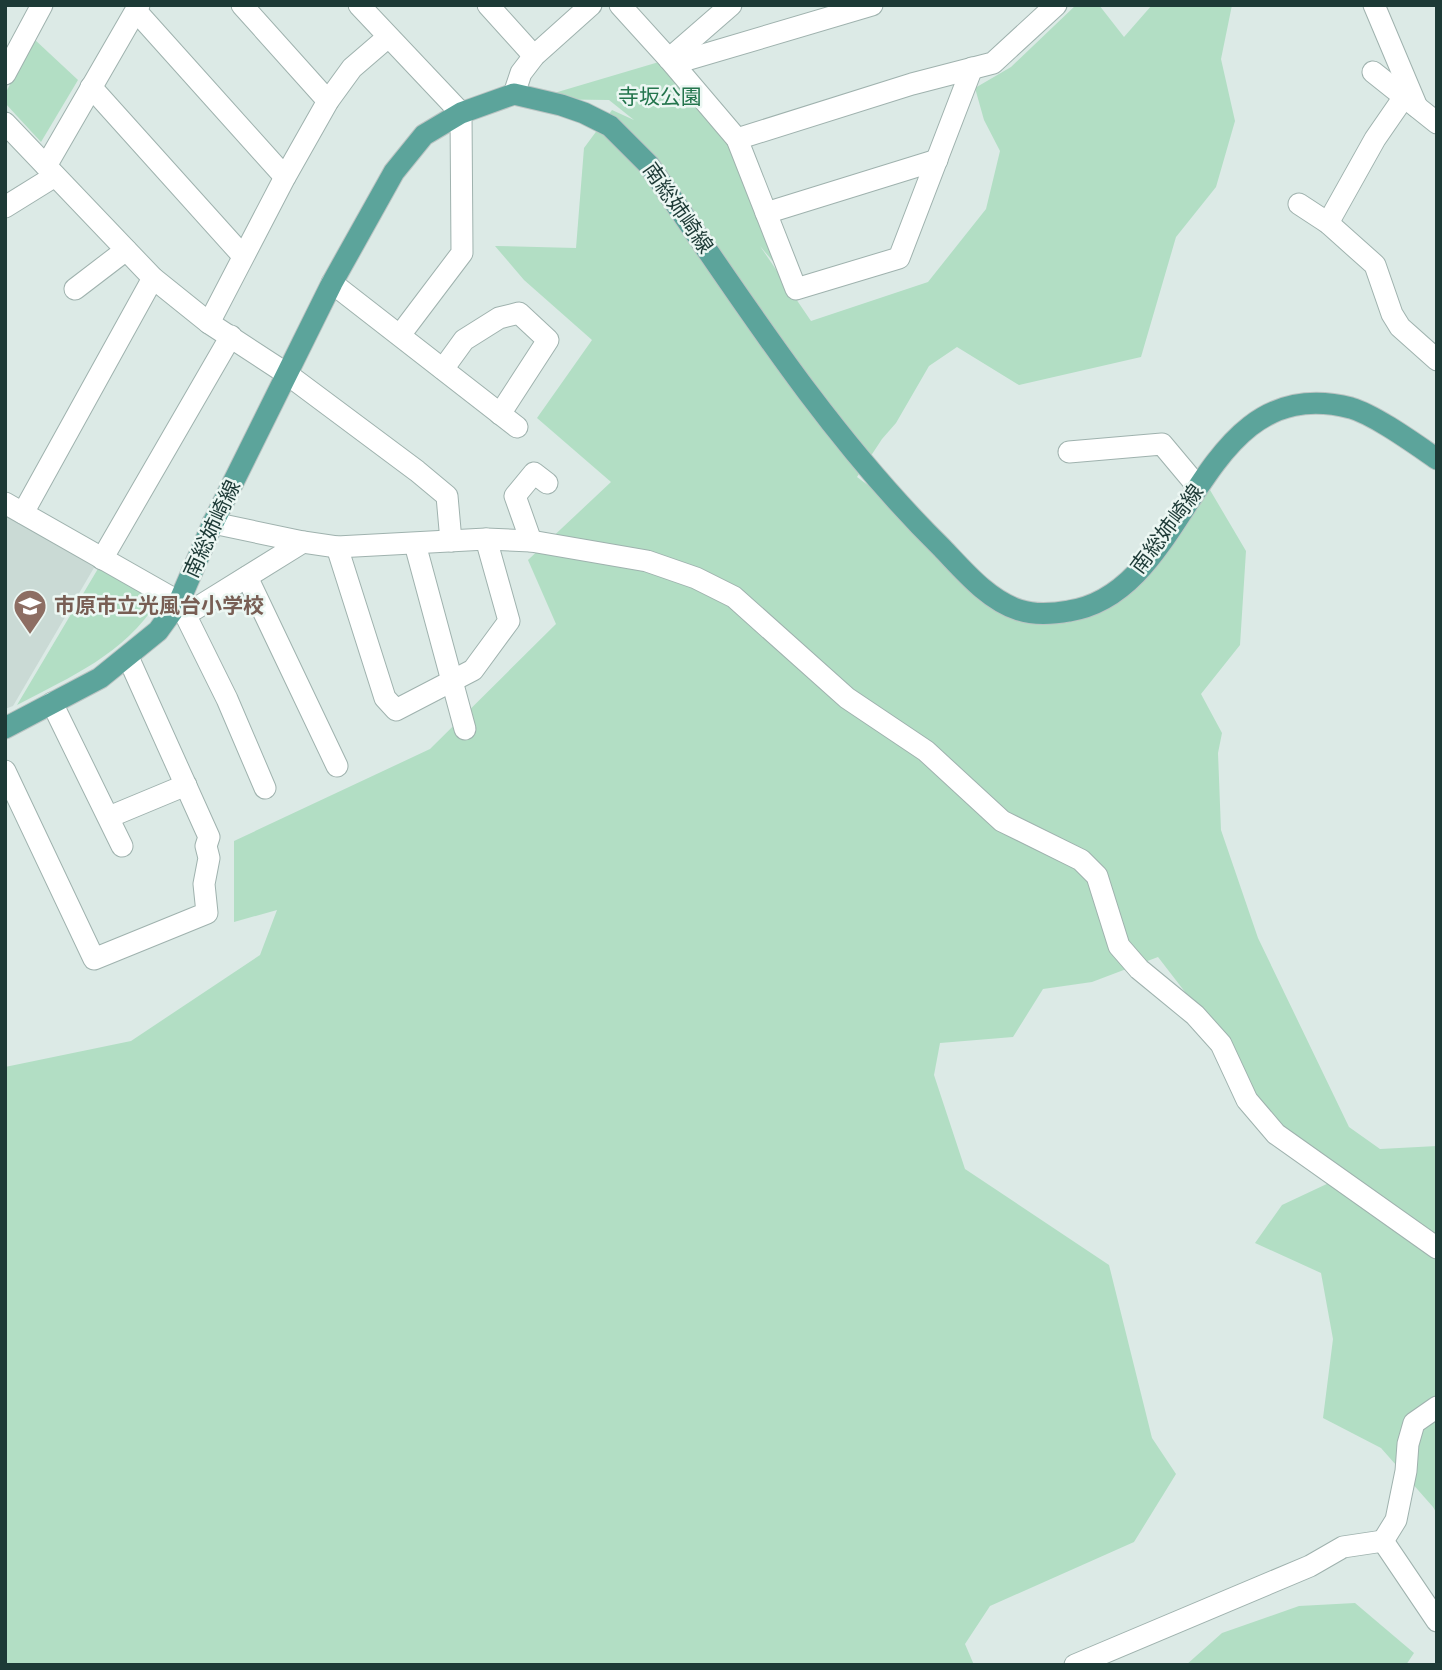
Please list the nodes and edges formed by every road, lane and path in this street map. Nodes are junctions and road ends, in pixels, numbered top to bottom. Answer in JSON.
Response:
{"nodes":[{"id":1,"x":42,"y":5,"type":"edge"},
{"id":2,"x":243,"y":5,"type":"edge"},
{"id":3,"x":359,"y":5,"type":"edge"},
{"id":4,"x":488,"y":5,"type":"edge"},
{"id":5,"x":591,"y":5,"type":"edge"},
{"id":6,"x":620,"y":5,"type":"edge"},
{"id":7,"x":731,"y":5,"type":"edge"},
{"id":8,"x":872,"y":5,"type":"edge"},
{"id":9,"x":1374,"y":5,"type":"edge"},
{"id":10,"x":137,"y":8,"type":"edge"},
{"id":11,"x":1047,"y":8,"type":"edge"},
{"id":12,"x":388,"y":37,"type":"junction"},
{"id":13,"x":534,"y":56,"type":"junction"},
{"id":14,"x":669,"y":59,"type":"junction"},
{"id":15,"x":972,"y":68,"type":"junction"},
{"id":16,"x":1373,"y":72,"type":"dead end"},
{"id":17,"x":5,"y":74,"type":"edge"},
{"id":18,"x":92,"y":88,"type":"junction"},
{"id":19,"x":514,"y":94,"type":"junction"},
{"id":20,"x":328,"y":101,"type":"junction"},
{"id":21,"x":1410,"y":102,"type":"junction"},
{"id":22,"x":461,"y":113,"type":"junction"},
{"id":23,"x":1437,"y":123,"type":"edge"},
{"id":24,"x":8,"y":132,"type":"edge"},
{"id":25,"x":737,"y":139,"type":"junction"},
{"id":26,"x":937,"y":160,"type":"junction"},
{"id":27,"x":50,"y":171,"type":"junction"},
{"id":28,"x":285,"y":177,"type":"junction"},
{"id":29,"x":1299,"y":204,"type":"dead end"},
{"id":30,"x":5,"y":207,"type":"edge"},
{"id":31,"x":766,"y":213,"type":"junction"},
{"id":32,"x":1328,"y":223,"type":"junction"},
{"id":33,"x":126,"y":250,"type":"junction"},
{"id":34,"x":243,"y":256,"type":"junction"},
{"id":35,"x":153,"y":278,"type":"junction"},
{"id":36,"x":332,"y":283,"type":"junction"},
{"id":37,"x":75,"y":289,"type":"dead end"},
{"id":38,"x":209,"y":323,"type":"junction"},
{"id":39,"x":400,"y":335,"type":"junction"},
{"id":40,"x":231,"y":336,"type":"junction"},
{"id":41,"x":1437,"y":360,"type":"edge"},
{"id":42,"x":443,"y":369,"type":"junction"},
{"id":43,"x":287,"y":374,"type":"junction"},
{"id":44,"x":1069,"y":452,"type":"dead end"},
{"id":45,"x":1437,"y":459,"type":"edge"},
{"id":46,"x":547,"y":483,"type":"dead end"},
{"id":47,"x":1198,"y":487,"type":"junction"},
{"id":48,"x":14,"y":508,"type":"edge"},
{"id":49,"x":213,"y":523,"type":"junction"},
{"id":50,"x":486,"y":539,"type":"junction"},
{"id":51,"x":451,"y":541,"type":"junction"},
{"id":52,"x":531,"y":541,"type":"junction"},
{"id":53,"x":303,"y":542,"type":"junction"},
{"id":54,"x":415,"y":544,"type":"junction"},
{"id":55,"x":337,"y":547,"type":"junction"},
{"id":56,"x":102,"y":558,"type":"junction"},
{"id":57,"x":247,"y":577,"type":"junction"},
{"id":58,"x":179,"y":602,"type":"junction"},
{"id":59,"x":128,"y":657,"type":"junction"},
{"id":60,"x":452,"y":683,"type":"junction"},
{"id":61,"x":52,"y":703,"type":"junction"},
{"id":62,"x":5,"y":727,"type":"edge"},
{"id":63,"x":465,"y":729,"type":"dead end"},
{"id":64,"x":337,"y":766,"type":"dead end"},
{"id":65,"x":5,"y":771,"type":"edge"},
{"id":66,"x":187,"y":785,"type":"junction"},
{"id":67,"x":265,"y":788,"type":"dead end"},
{"id":68,"x":108,"y":817,"type":"junction"},
{"id":69,"x":122,"y":846,"type":"dead end"},
{"id":70,"x":1437,"y":1248,"type":"edge"},
{"id":71,"x":1437,"y":1407,"type":"edge"},
{"id":72,"x":1383,"y":1541,"type":"junction"},
{"id":73,"x":1437,"y":1621,"type":"edge"},
{"id":74,"x":1075,"y":1665,"type":"edge"}],
"edges":[{"from":1,"to":17,"type":"street"},
{"from":2,"to":20,"type":"street"},
{"from":3,"to":12,"type":"street"},
{"from":4,"to":13,"type":"street"},
{"from":5,"to":13,"type":"street"},
{"from":6,"to":14,"type":"street"},
{"from":7,"to":14,"type":"street"},
{"from":8,"to":14,"type":"street"},
{"from":9,"to":21,"type":"street"},
{"from":10,"to":18,"type":"street"},
{"from":10,"to":28,"type":"street"},
{"from":11,"to":15,"type":"street"},
{"from":12,"to":20,"type":"street"},
{"from":12,"to":22,"type":"street"},
{"from":13,"to":19,"type":"street"},
{"from":14,"to":25,"type":"street"},
{"from":15,"to":25,"type":"street"},
{"from":15,"to":26,"type":"street"},
{"from":16,"to":21,"type":"street"},
{"from":18,"to":27,"type":"street"},
{"from":18,"to":34,"type":"street"},
{"from":19,"to":22,"type":"main road","name":"南総姉崎線"},
{"from":19,"to":47,"type":"main road","name":"南総姉崎線"},
{"from":20,"to":28,"type":"street"},
{"from":21,"to":23,"type":"street"},
{"from":21,"to":32,"type":"street"},
{"from":22,"to":36,"type":"main road","name":"南総姉崎線"},
{"from":22,"to":39,"type":"street"},
{"from":24,"to":27,"type":"street"},
{"from":25,"to":31,"type":"street"},
{"from":26,"to":31,"type":"street"},
{"from":26,"to":31,"type":"street"},
{"from":27,"to":30,"type":"street"},
{"from":27,"to":33,"type":"street"},
{"from":28,"to":34,"type":"street"},
{"from":29,"to":32,"type":"street"},
{"from":32,"to":41,"type":"street"},
{"from":33,"to":35,"type":"street"},
{"from":33,"to":37,"type":"street"},
{"from":34,"to":38,"type":"street"},
{"from":35,"to":38,"type":"street"},
{"from":35,"to":48,"type":"street"},
{"from":36,"to":39,"type":"street"},
{"from":36,"to":43,"type":"main road","name":"南総姉崎線"},
{"from":38,"to":40,"type":"street"},
{"from":39,"to":42,"type":"street"},
{"from":40,"to":43,"type":"street"},
{"from":40,"to":56,"type":"street"},
{"from":42,"to":42,"type":"street"},
{"from":43,"to":49,"type":"main road","name":"南総姉崎線"},
{"from":43,"to":51,"type":"street"},
{"from":44,"to":47,"type":"street"},
{"from":45,"to":47,"type":"main road","name":"南総姉崎線"},
{"from":46,"to":52,"type":"street"},
{"from":48,"to":56,"type":"street"},
{"from":49,"to":53,"type":"street"},
{"from":49,"to":58,"type":"main road","name":"南総姉崎線"},
{"from":50,"to":51,"type":"street"},
{"from":50,"to":52,"type":"street"},
{"from":50,"to":60,"type":"street"},
{"from":51,"to":54,"type":"street"},
{"from":52,"to":70,"type":"street"},
{"from":53,"to":55,"type":"street"},
{"from":53,"to":57,"type":"street"},
{"from":54,"to":55,"type":"street"},
{"from":54,"to":60,"type":"street"},
{"from":55,"to":60,"type":"street"},
{"from":56,"to":58,"type":"street"},
{"from":57,"to":58,"type":"street"},
{"from":57,"to":64,"type":"street"},
{"from":58,"to":59,"type":"main road","name":"南総姉崎線"},
{"from":58,"to":67,"type":"street"},
{"from":59,"to":61,"type":"main road","name":"南総姉崎線"},
{"from":59,"to":66,"type":"street"},
{"from":60,"to":63,"type":"street"},
{"from":61,"to":62,"type":"main road","name":"南総姉崎線"},
{"from":61,"to":68,"type":"street"},
{"from":65,"to":66,"type":"street"},
{"from":66,"to":68,"type":"street"},
{"from":68,"to":69,"type":"street"},
{"from":71,"to":72,"type":"street"},
{"from":72,"to":73,"type":"street"},
{"from":72,"to":74,"type":"street"}]}
